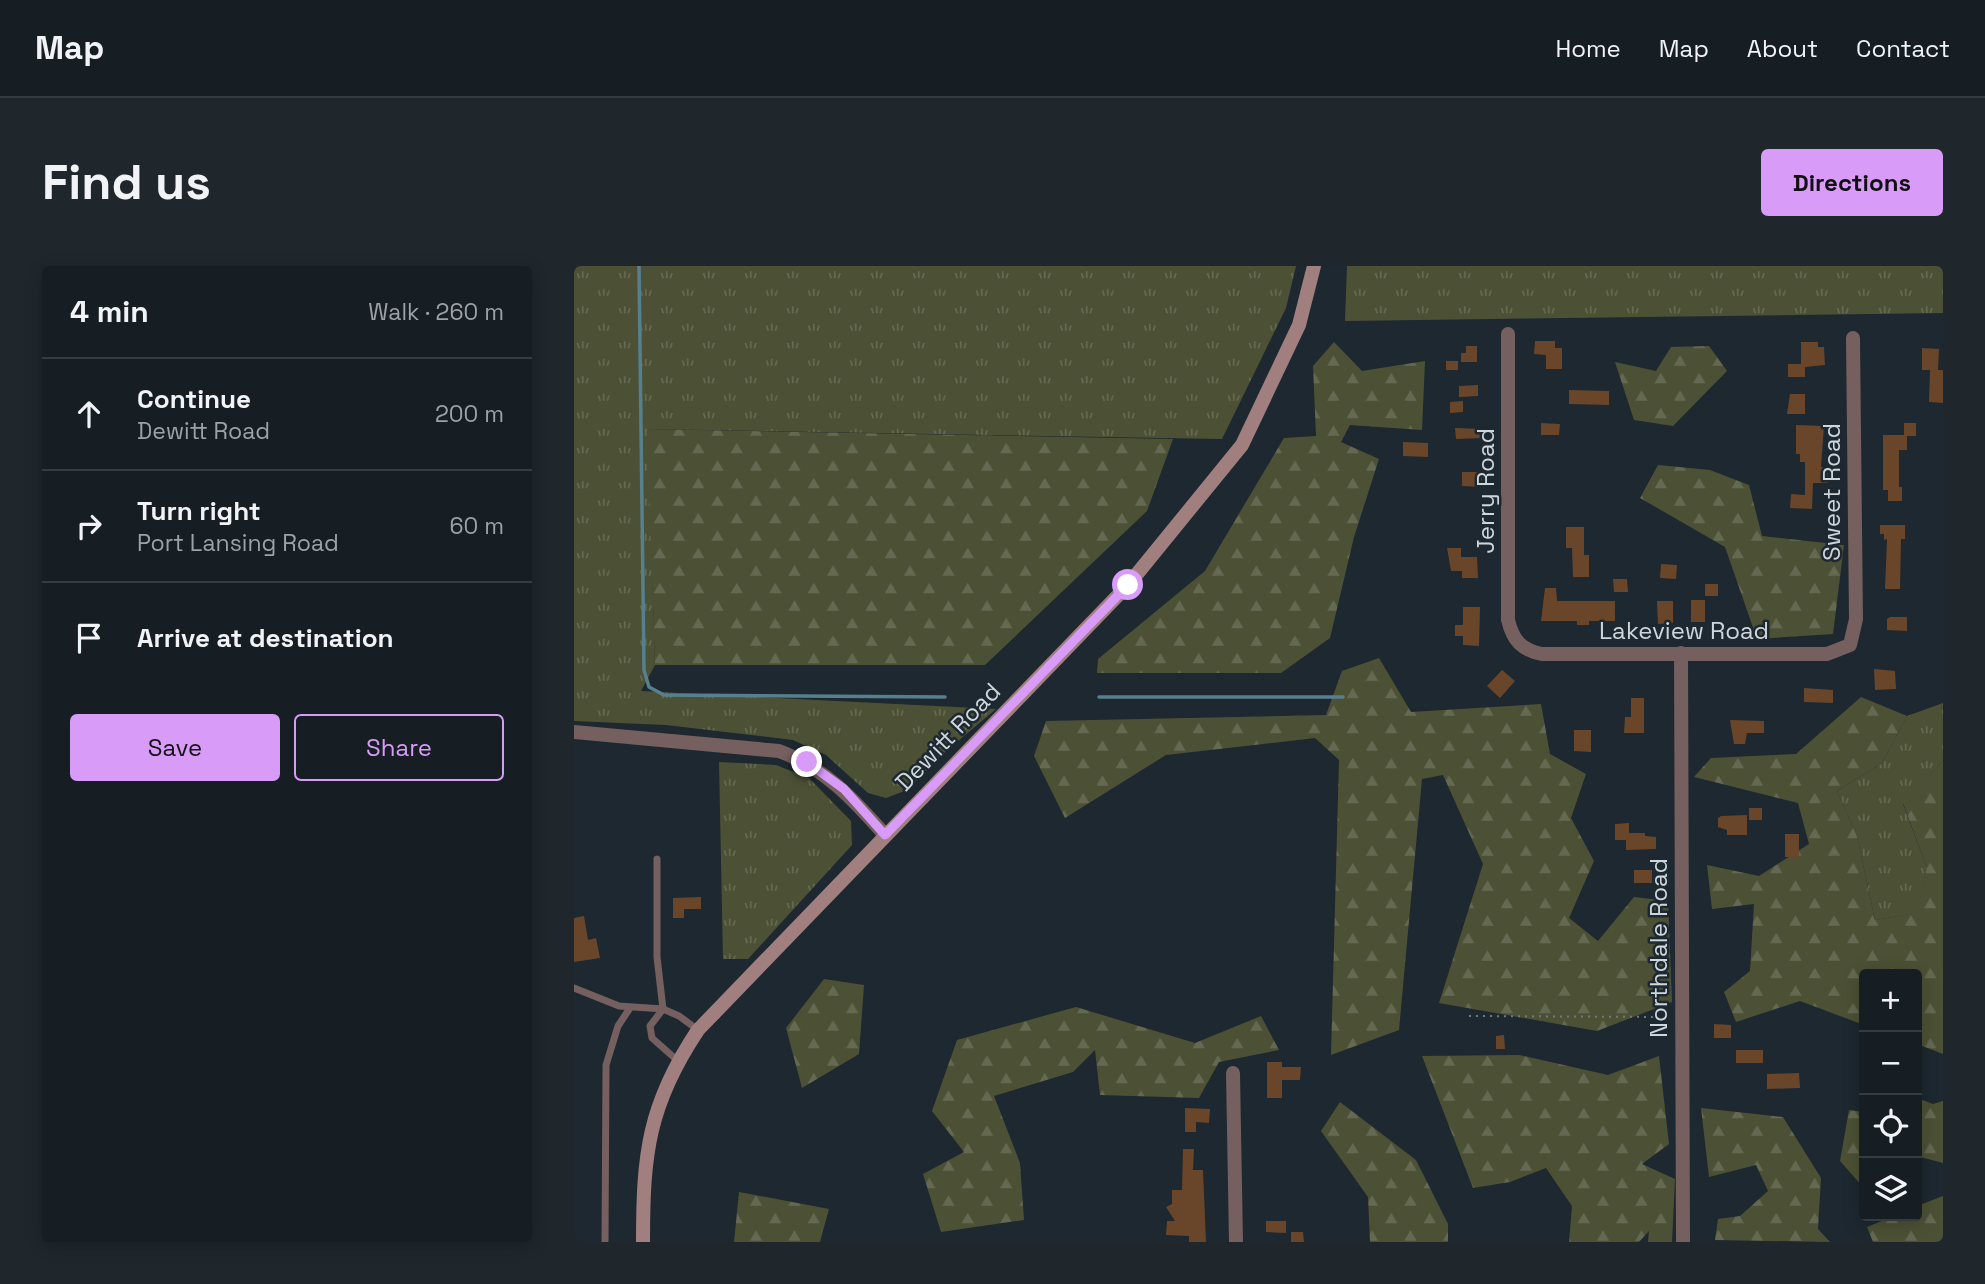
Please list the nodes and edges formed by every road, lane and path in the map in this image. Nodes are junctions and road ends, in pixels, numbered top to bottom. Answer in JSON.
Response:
{"nodes":[{"id":1,"x":1314,"y":266,"type":"edge"},
{"id":2,"x":1508,"y":334,"type":"dead end"},
{"id":3,"x":1853,"y":338,"type":"dead end"},
{"id":4,"x":1518,"y":644,"type":"joint"},
{"id":5,"x":1850,"y":645,"type":"joint"},
{"id":6,"x":1681,"y":653,"type":"junction"},
{"id":7,"x":574,"y":732,"type":"edge"},
{"id":8,"x":885,"y":835,"type":"junction"},
{"id":9,"x":657,"y":859,"type":"dead end"},
{"id":10,"x":574,"y":988,"type":"edge"},
{"id":11,"x":630,"y":1008,"type":"junction"},
{"id":12,"x":663,"y":1009,"type":"junction"},
{"id":13,"x":1469,"y":1016,"type":"dead end"},
{"id":14,"x":1682,"y":1017,"type":"junction"},
{"id":15,"x":698,"y":1030,"type":"junction"},
{"id":16,"x":678,"y":1061,"type":"junction"},
{"id":17,"x":1233,"y":1073,"type":"dead end"},
{"id":18,"x":605,"y":1242,"type":"edge"},
{"id":19,"x":643,"y":1242,"type":"edge"},
{"id":20,"x":1236,"y":1242,"type":"edge"},
{"id":21,"x":1683,"y":1242,"type":"edge"}],
"edges":[{"from":1,"to":8,"type":"street","name":"Dewitt Road"},
{"from":2,"to":4,"type":"street","name":"Jerry Road"},
{"from":3,"to":5,"type":"street","name":"Sweet Road"},
{"from":4,"to":6,"type":"street","name":"Lakeview Road"},
{"from":5,"to":6,"type":"street","name":"Lakeview Road"},
{"from":6,"to":14,"type":"street","name":"Northdale Road"},
{"from":7,"to":8,"type":"street"},
{"from":8,"to":15,"type":"street","name":"Dewitt Road"},
{"from":9,"to":12,"type":"lane"},
{"from":10,"to":11,"type":"lane"},
{"from":11,"to":12,"type":"lane"},
{"from":11,"to":18,"type":"lane"},
{"from":12,"to":15,"type":"lane"},
{"from":12,"to":16,"type":"lane"},
{"from":13,"to":14,"type":"path"},
{"from":14,"to":21,"type":"street","name":"Northdale Road"},
{"from":15,"to":16,"type":"street","name":"Dewitt Road"},
{"from":16,"to":19,"type":"street","name":"Dewitt Road"},
{"from":17,"to":20,"type":"street"}]}
